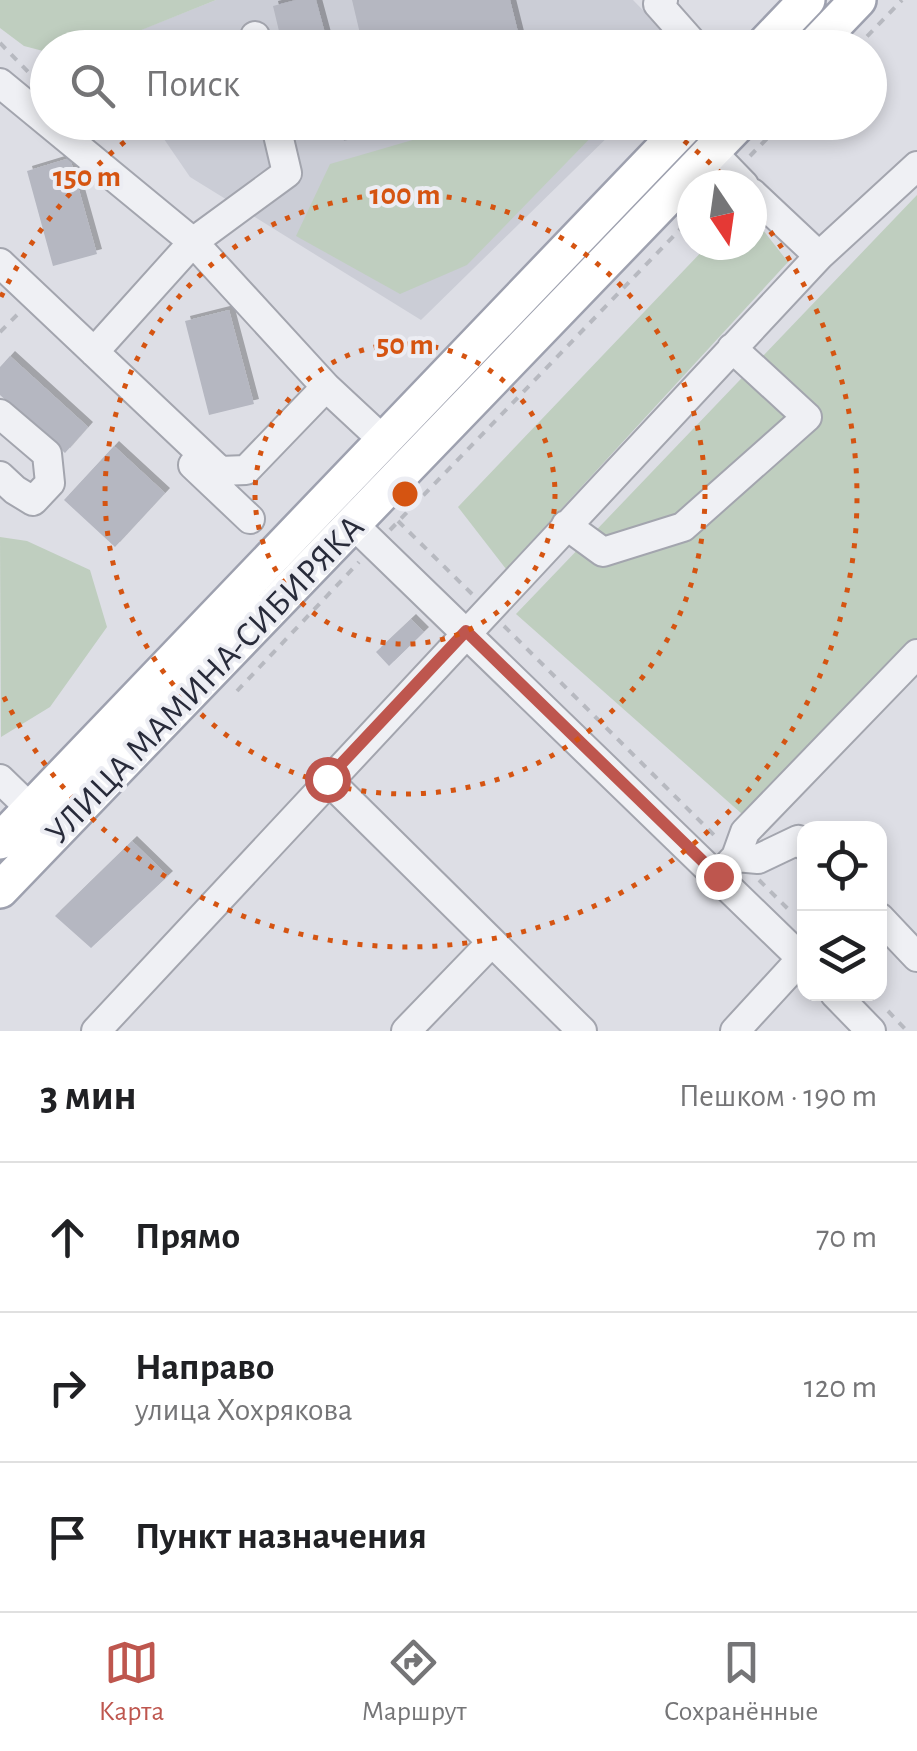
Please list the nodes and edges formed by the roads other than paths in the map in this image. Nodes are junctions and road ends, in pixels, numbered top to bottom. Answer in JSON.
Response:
{"nodes":[{"id":1,"x":662,"y":0,"type":"edge"},
{"id":2,"x":806,"y":0,"type":"edge"},
{"id":3,"x":858,"y":0,"type":"edge"},
{"id":4,"x":681,"y":30,"type":"edge"},
{"id":5,"x":777,"y":30,"type":"edge"},
{"id":6,"x":829,"y":30,"type":"edge"},
{"id":7,"x":5,"y":98,"type":"edge"},
{"id":8,"x":30,"y":117,"type":"edge"},
{"id":9,"x":60,"y":140,"type":"edge"},
{"id":10,"x":279,"y":140,"type":"edge"},
{"id":11,"x":671,"y":140,"type":"edge"},
{"id":12,"x":734,"y":155,"type":"edge"},
{"id":13,"x":917,"y":166,"type":"edge"},
{"id":14,"x":192,"y":242,"type":"junction"},
{"id":15,"x":819,"y":256,"type":"junction"},
{"id":16,"x":0,"y":263,"type":"edge"},
{"id":17,"x":0,"y":281,"type":"edge"},
{"id":18,"x":732,"y":348,"type":"junction"},
{"id":19,"x":94,"y":352,"type":"junction"},
{"id":20,"x":326,"y":387,"type":"junction"},
{"id":21,"x":0,"y":414,"type":"edge"},
{"id":22,"x":384,"y":441,"type":"junction"},
{"id":23,"x":0,"y":476,"type":"edge"},
{"id":24,"x":250,"y":520,"type":"dead end"},
{"id":25,"x":566,"y":524,"type":"junction"},
{"id":26,"x":364,"y":535,"type":"junction"},
{"id":27,"x":466,"y":631,"type":"junction"},
{"id":28,"x":917,"y":654,"type":"edge"},
{"id":29,"x":0,"y":779,"type":"edge"},
{"id":30,"x":327,"y":779,"type":"junction"},
{"id":31,"x":32,"y":810,"type":"junction"},
{"id":32,"x":797,"y":840,"type":"edge"},
{"id":33,"x":0,"y":842,"type":"edge"},
{"id":34,"x":727,"y":866,"type":"junction"},
{"id":35,"x":0,"y":890,"type":"edge"},
{"id":36,"x":887,"y":926,"type":"edge"},
{"id":37,"x":492,"y":942,"type":"junction"},
{"id":38,"x":797,"y":953,"type":"edge"},
{"id":39,"x":917,"y":958,"type":"edge"},
{"id":40,"x":797,"y":966,"type":"edge"},
{"id":41,"x":842,"y":1001,"type":"edge"},
{"id":42,"x":106,"y":1028,"type":"edge"},
{"id":43,"x":406,"y":1031,"type":"edge"},
{"id":44,"x":582,"y":1031,"type":"edge"},
{"id":45,"x":735,"y":1031,"type":"edge"},
{"id":46,"x":870,"y":1031,"type":"edge"}],
"edges":[{"from":1,"to":4,"type":"street"},
{"from":2,"to":5,"type":"main road"},
{"from":3,"to":6,"type":"main road"},
{"from":7,"to":8,"type":"street"},
{"from":9,"to":14,"type":"street"},
{"from":10,"to":14,"type":"street"},
{"from":11,"to":22,"type":"main road","name":"УЛИЦА МАМИНА-СИБИРЯКА"},
{"from":12,"to":15,"type":"street"},
{"from":12,"to":26,"type":"main road","name":"УЛИЦА МАМИНА-СИБИРЯКА"},
{"from":13,"to":15,"type":"street"},
{"from":14,"to":19,"type":"street"},
{"from":14,"to":20,"type":"street"},
{"from":15,"to":18,"type":"street"},
{"from":16,"to":19,"type":"street"},
{"from":17,"to":24,"type":"street"},
{"from":18,"to":25,"type":"street"},
{"from":18,"to":25,"type":"street"},
{"from":19,"to":20,"type":"street"},
{"from":20,"to":22,"type":"street"},
{"from":21,"to":23,"type":"street"},
{"from":22,"to":31,"type":"main road","name":"УЛИЦА МАМИНА-СИБИРЯКА"},
{"from":25,"to":27,"type":"street"},
{"from":26,"to":27,"type":"street"},
{"from":26,"to":35,"type":"main road","name":"УЛИЦА МАМИНА-СИБИРЯКА"},
{"from":27,"to":30,"type":"street"},
{"from":27,"to":34,"type":"street"},
{"from":28,"to":34,"type":"street"},
{"from":29,"to":31,"type":"street"},
{"from":30,"to":37,"type":"street"},
{"from":30,"to":42,"type":"street"},
{"from":31,"to":33,"type":"main road","name":"УЛИЦА МАМИНА-СИБИРЯКА"},
{"from":32,"to":34,"type":"street"},
{"from":34,"to":38,"type":"street"},
{"from":36,"to":39,"type":"street"},
{"from":37,"to":43,"type":"street"},
{"from":37,"to":44,"type":"street"},
{"from":40,"to":45,"type":"street"},
{"from":41,"to":46,"type":"street"}]}
